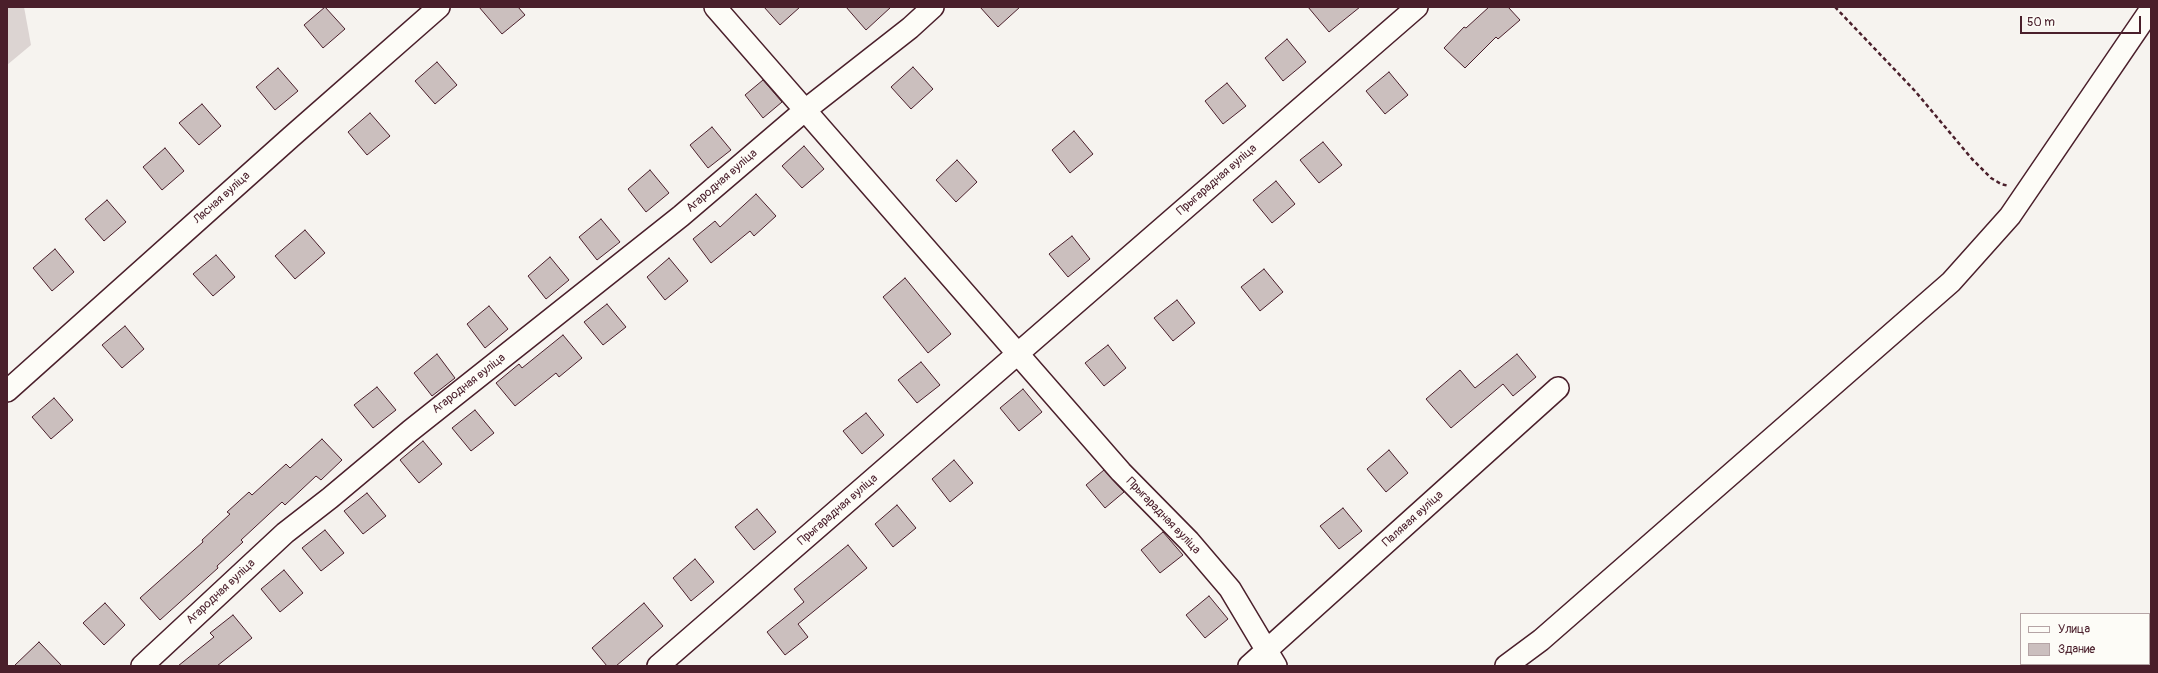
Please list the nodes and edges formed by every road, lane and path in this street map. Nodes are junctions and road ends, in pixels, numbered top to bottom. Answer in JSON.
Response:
{"nodes":[{"id":1,"x":440,"y":7,"type":"edge"},
{"id":2,"x":715,"y":7,"type":"edge"},
{"id":3,"x":933,"y":7,"type":"edge"},
{"id":4,"x":1417,"y":7,"type":"edge"},
{"id":5,"x":1835,"y":7,"type":"edge"},
{"id":6,"x":2151,"y":10,"type":"edge"},
{"id":7,"x":804,"y":111,"type":"junction"},
{"id":8,"x":2031,"y":186,"type":"junction"},
{"id":9,"x":1017,"y":353,"type":"junction"},
{"id":10,"x":1558,"y":388,"type":"dead end"},
{"id":11,"x":7,"y":391,"type":"edge"},
{"id":12,"x":1272,"y":658,"type":"edge"},
{"id":13,"x":142,"y":666,"type":"edge"},
{"id":14,"x":658,"y":666,"type":"edge"},
{"id":15,"x":1249,"y":666,"type":"edge"},
{"id":16,"x":1506,"y":666,"type":"edge"}],
"edges":[{"from":1,"to":11,"type":"street","name":"Лясная вуліца"},
{"from":2,"to":7,"type":"street"},
{"from":3,"to":7,"type":"street","name":"Агародная вуліца"},
{"from":4,"to":9,"type":"street","name":"Прыгарадная вуліца"},
{"from":5,"to":8,"type":"path"},
{"from":6,"to":8,"type":"street"},
{"from":7,"to":9,"type":"street"},
{"from":7,"to":13,"type":"street","name":"Агародная вуліца"},
{"from":8,"to":16,"type":"street"},
{"from":9,"to":12,"type":"street","name":"Прыгарадная вуліца"},
{"from":9,"to":14,"type":"street","name":"Прыгарадная вуліца"},
{"from":10,"to":12,"type":"street","name":"Палявая вуліца"},
{"from":12,"to":15,"type":"street","name":"Палявая вуліца"}]}
